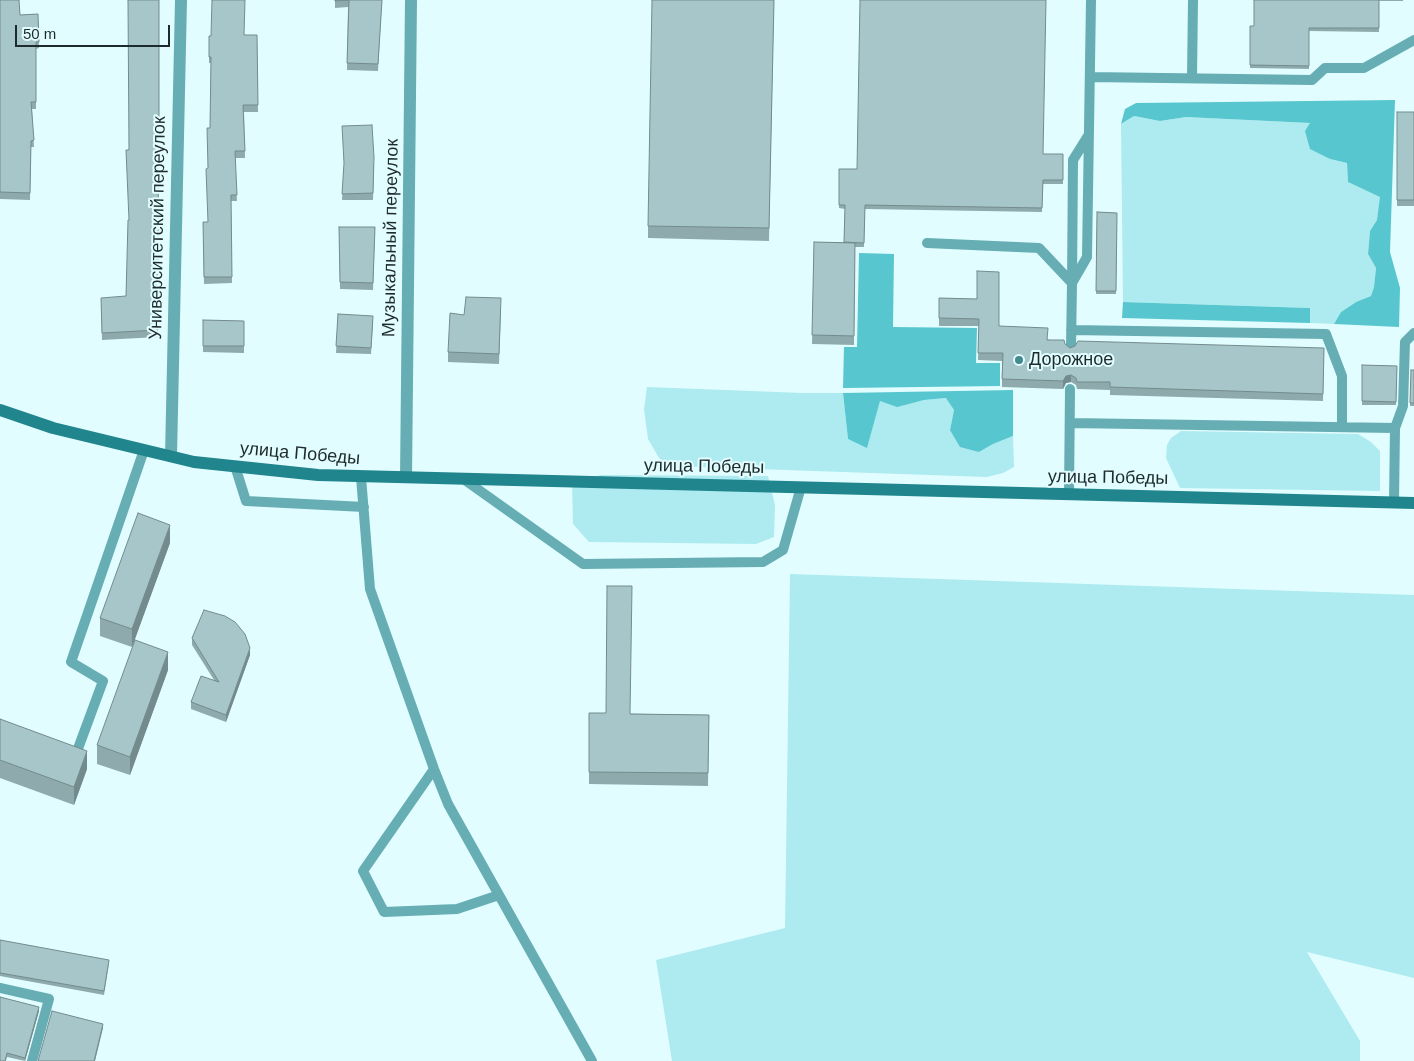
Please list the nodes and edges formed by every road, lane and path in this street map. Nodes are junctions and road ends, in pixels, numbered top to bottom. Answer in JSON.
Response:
{"nodes":[{"id":1,"x":181,"y":0,"type":"edge"},
{"id":2,"x":411,"y":0,"type":"edge"},
{"id":3,"x":1091,"y":0,"type":"edge"},
{"id":4,"x":1193,"y":0,"type":"edge"},
{"id":5,"x":1414,"y":40,"type":"edge"},
{"id":6,"x":1090,"y":77,"type":"junction"},
{"id":7,"x":1192,"y":78,"type":"junction"},
{"id":8,"x":1089,"y":135,"type":"junction"},
{"id":9,"x":927,"y":243,"type":"dead end"},
{"id":10,"x":1072,"y":283,"type":"junction"},
{"id":11,"x":1071,"y":330,"type":"junction"},
{"id":12,"x":1414,"y":333,"type":"edge"},
{"id":13,"x":1071,"y":348,"type":"edge"},
{"id":14,"x":1070,"y":389,"type":"dead end"},
{"id":15,"x":0,"y":410,"type":"edge"},
{"id":16,"x":1070,"y":423,"type":"junction"},
{"id":17,"x":1342,"y":427,"type":"junction"},
{"id":18,"x":1395,"y":428,"type":"junction"},
{"id":19,"x":144,"y":450,"type":"junction"},
{"id":20,"x":171,"y":456,"type":"junction"},
{"id":21,"x":235,"y":466,"type":"junction"},
{"id":22,"x":361,"y":477,"type":"junction"},
{"id":23,"x":406,"y":477,"type":"junction"},
{"id":24,"x":462,"y":478,"type":"junction"},
{"id":25,"x":801,"y":487,"type":"junction"},
{"id":26,"x":1068,"y":494,"type":"junction"},
{"id":27,"x":1394,"y":502,"type":"junction"},
{"id":28,"x":1414,"y":503,"type":"edge"},
{"id":29,"x":364,"y":507,"type":"junction"},
{"id":30,"x":59,"y":746,"type":"edge"},
{"id":31,"x":434,"y":769,"type":"junction"},
{"id":32,"x":499,"y":895,"type":"junction"},
{"id":33,"x":0,"y":988,"type":"edge"},
{"id":34,"x":32,"y":1061,"type":"edge"},
{"id":35,"x":592,"y":1061,"type":"edge"}],
"edges":[{"from":1,"to":20,"type":"street","name":"Университетский переулок"},
{"from":2,"to":23,"type":"street","name":"Музыкальный переулок"},
{"from":3,"to":6,"type":"lane"},
{"from":4,"to":7,"type":"lane"},
{"from":5,"to":7,"type":"lane"},
{"from":6,"to":7,"type":"lane"},
{"from":6,"to":8,"type":"lane"},
{"from":8,"to":10,"type":"lane"},
{"from":8,"to":10,"type":"lane"},
{"from":9,"to":10,"type":"lane"},
{"from":10,"to":11,"type":"lane"},
{"from":11,"to":13,"type":"lane"},
{"from":11,"to":17,"type":"lane"},
{"from":12,"to":18,"type":"lane"},
{"from":14,"to":16,"type":"lane"},
{"from":15,"to":19,"type":"main road","name":"улица Победы"},
{"from":16,"to":17,"type":"lane"},
{"from":16,"to":26,"type":"lane"},
{"from":17,"to":18,"type":"lane"},
{"from":18,"to":27,"type":"lane"},
{"from":19,"to":20,"type":"main road","name":"улица Победы"},
{"from":19,"to":30,"type":"lane"},
{"from":20,"to":21,"type":"main road","name":"улица Победы"},
{"from":21,"to":22,"type":"main road","name":"улица Победы"},
{"from":21,"to":29,"type":"lane"},
{"from":22,"to":23,"type":"main road","name":"улица Победы"},
{"from":22,"to":29,"type":"lane"},
{"from":23,"to":24,"type":"main road","name":"улица Победы"},
{"from":24,"to":25,"type":"main road","name":"улица Победы"},
{"from":24,"to":25,"type":"lane"},
{"from":25,"to":26,"type":"main road","name":"улица Победы"},
{"from":26,"to":27,"type":"main road","name":"улица Победы"},
{"from":27,"to":28,"type":"main road","name":"улица Победы"},
{"from":29,"to":31,"type":"lane"},
{"from":31,"to":32,"type":"lane"},
{"from":31,"to":32,"type":"lane"},
{"from":32,"to":35,"type":"lane"},
{"from":33,"to":34,"type":"lane"}]}
